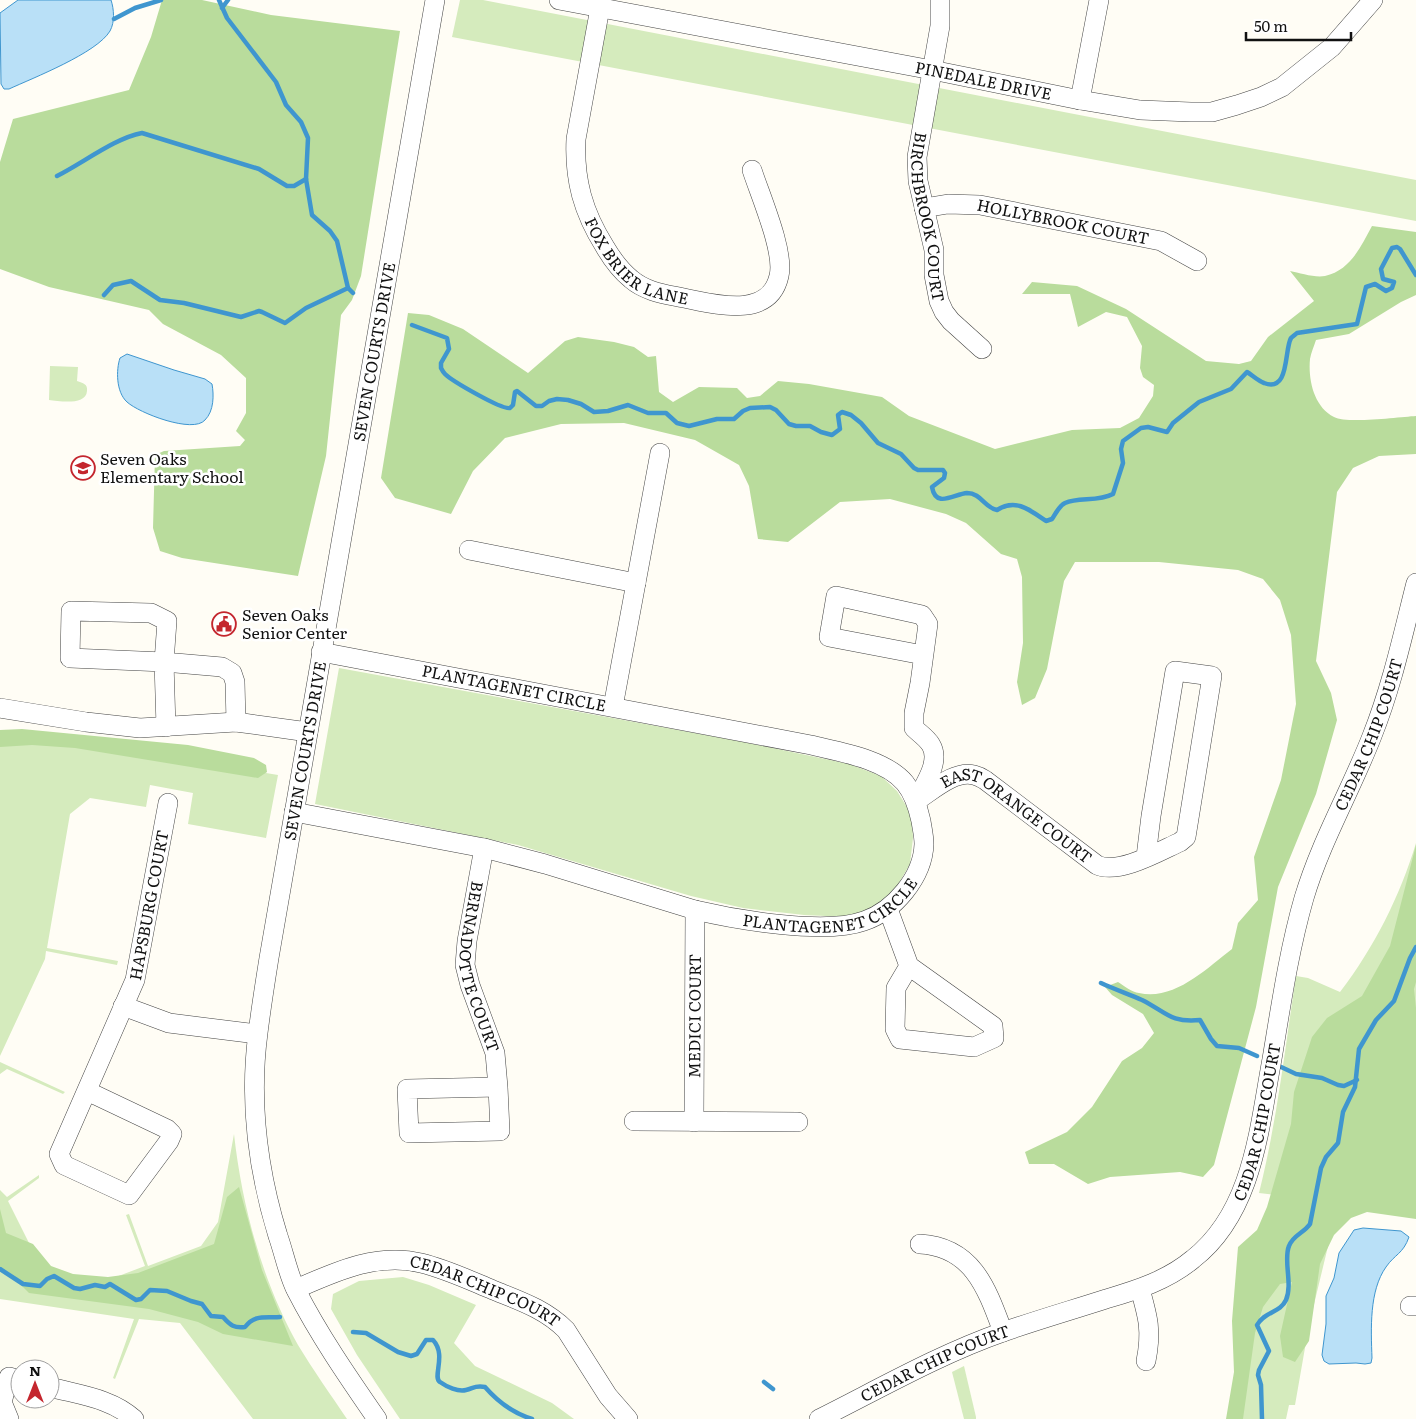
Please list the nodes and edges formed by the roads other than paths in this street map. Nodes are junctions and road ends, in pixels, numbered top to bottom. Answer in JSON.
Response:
{"nodes":[{"id":1,"x":435,"y":0,"type":"edge"},
{"id":2,"x":559,"y":0,"type":"edge"},
{"id":3,"x":940,"y":0,"type":"edge"},
{"id":4,"x":1099,"y":0,"type":"edge"},
{"id":5,"x":1373,"y":0,"type":"edge"},
{"id":6,"x":600,"y":8,"type":"junction"},
{"id":7,"x":932,"y":70,"type":"junction"},
{"id":8,"x":1080,"y":100,"type":"junction"},
{"id":9,"x":752,"y":170,"type":"dead end"},
{"id":10,"x":924,"y":208,"type":"junction"},
{"id":11,"x":1197,"y":262,"type":"dead end"},
{"id":12,"x":982,"y":349,"type":"dead end"},
{"id":13,"x":660,"y":454,"type":"dead end"},
{"id":14,"x":469,"y":550,"type":"dead end"},
{"id":15,"x":636,"y":583,"type":"junction"},
{"id":16,"x":1416,"y":583,"type":"edge"},
{"id":17,"x":321,"y":652,"type":"junction"},
{"id":18,"x":923,"y":655,"type":"junction"},
{"id":19,"x":164,"y":662,"type":"junction"},
{"id":20,"x":612,"y":707,"type":"junction"},
{"id":21,"x":0,"y":708,"type":"edge"},
{"id":22,"x":236,"y":722,"type":"junction"},
{"id":23,"x":166,"y":727,"type":"junction"},
{"id":24,"x":308,"y":732,"type":"junction"},
{"id":25,"x":916,"y":801,"type":"junction"},
{"id":26,"x":168,"y":803,"type":"dead end"},
{"id":27,"x":294,"y":812,"type":"junction"},
{"id":28,"x":484,"y":848,"type":"junction"},
{"id":29,"x":1146,"y":857,"type":"junction"},
{"id":30,"x":888,"y":909,"type":"junction"},
{"id":31,"x":695,"y":910,"type":"junction"},
{"id":32,"x":908,"y":966,"type":"junction"},
{"id":33,"x":123,"y":1006,"type":"junction"},
{"id":34,"x":257,"y":1034,"type":"junction"},
{"id":35,"x":498,"y":1087,"type":"junction"},
{"id":36,"x":87,"y":1091,"type":"junction"},
{"id":37,"x":634,"y":1122,"type":"dead end"},
{"id":38,"x":694,"y":1122,"type":"junction"},
{"id":39,"x":798,"y":1122,"type":"dead end"},
{"id":40,"x":920,"y":1244,"type":"dead end"},
{"id":41,"x":296,"y":1289,"type":"junction"},
{"id":42,"x":1140,"y":1289,"type":"junction"},
{"id":43,"x":1003,"y":1332,"type":"junction"},
{"id":44,"x":1146,"y":1361,"type":"dead end"},
{"id":45,"x":10,"y":1377,"type":"edge"},
{"id":46,"x":60,"y":1390,"type":"edge"},
{"id":47,"x":8,"y":1419,"type":"edge"},
{"id":48,"x":134,"y":1419,"type":"edge"},
{"id":49,"x":377,"y":1419,"type":"edge"},
{"id":50,"x":628,"y":1419,"type":"edge"},
{"id":51,"x":819,"y":1419,"type":"edge"}],
"edges":[{"from":1,"to":17,"type":"street","name":"SEVEN COURTS DRIVE"},
{"from":2,"to":6,"type":"street","name":"PINEDALE DRIVE"},
{"from":3,"to":7,"type":"street","name":"BIRCHBROOK COURT"},
{"from":4,"to":8,"type":"street"},
{"from":5,"to":8,"type":"street","name":"PINEDALE DRIVE"},
{"from":6,"to":7,"type":"street","name":"PINEDALE DRIVE"},
{"from":6,"to":9,"type":"street","name":"FOX BRIER LANE"},
{"from":7,"to":8,"type":"street","name":"PINEDALE DRIVE"},
{"from":7,"to":10,"type":"street","name":"BIRCHBROOK COURT"},
{"from":10,"to":11,"type":"street","name":"HOLLYBROOK COURT"},
{"from":10,"to":12,"type":"street","name":"BIRCHBROOK COURT"},
{"from":13,"to":15,"type":"street"},
{"from":14,"to":15,"type":"street"},
{"from":15,"to":20,"type":"street"},
{"from":16,"to":42,"type":"street","name":"CEDAR CHIP COURT"},
{"from":17,"to":20,"type":"street","name":"PLANTAGENET CIRCLE"},
{"from":17,"to":24,"type":"street","name":"SEVEN COURTS DRIVE"},
{"from":18,"to":18,"type":"street"},
{"from":18,"to":25,"type":"street"},
{"from":19,"to":19,"type":"street"},
{"from":19,"to":22,"type":"street"},
{"from":19,"to":23,"type":"street"},
{"from":20,"to":25,"type":"street","name":"PLANTAGENET CIRCLE"},
{"from":21,"to":23,"type":"street"},
{"from":22,"to":23,"type":"street"},
{"from":22,"to":24,"type":"street"},
{"from":24,"to":27,"type":"street","name":"SEVEN COURTS DRIVE"},
{"from":25,"to":29,"type":"street","name":"EAST ORANGE COURT"},
{"from":25,"to":30,"type":"street","name":"PLANTAGENET CIRCLE"},
{"from":26,"to":33,"type":"street","name":"HAPSBURG COURT"},
{"from":27,"to":28,"type":"street","name":"PLANTAGENET CIRCLE"},
{"from":27,"to":34,"type":"street","name":"SEVEN COURTS DRIVE"},
{"from":28,"to":31,"type":"street","name":"PLANTAGENET CIRCLE"},
{"from":28,"to":35,"type":"street","name":"BERNADOTTE COURT"},
{"from":29,"to":29,"type":"street","name":"EAST ORANGE COURT"},
{"from":30,"to":31,"type":"street","name":"PLANTAGENET CIRCLE"},
{"from":30,"to":32,"type":"street"},
{"from":31,"to":38,"type":"street","name":"MEDICI COURT"},
{"from":32,"to":32,"type":"street"},
{"from":33,"to":34,"type":"street"},
{"from":33,"to":36,"type":"street","name":"HAPSBURG COURT"},
{"from":34,"to":41,"type":"street","name":"SEVEN COURTS DRIVE"},
{"from":35,"to":35,"type":"street","name":"BERNADOTTE COURT"},
{"from":36,"to":36,"type":"street","name":"HAPSBURG COURT"},
{"from":37,"to":38,"type":"street"},
{"from":38,"to":39,"type":"street"},
{"from":40,"to":43,"type":"street"},
{"from":41,"to":49,"type":"street","name":"SEVEN COURTS DRIVE"},
{"from":41,"to":50,"type":"street","name":"CEDAR CHIP COURT"},
{"from":42,"to":43,"type":"street","name":"CEDAR CHIP COURT"},
{"from":42,"to":44,"type":"street"},
{"from":43,"to":51,"type":"street","name":"CEDAR CHIP COURT"},
{"from":45,"to":47,"type":"street"},
{"from":46,"to":48,"type":"street"}]}
